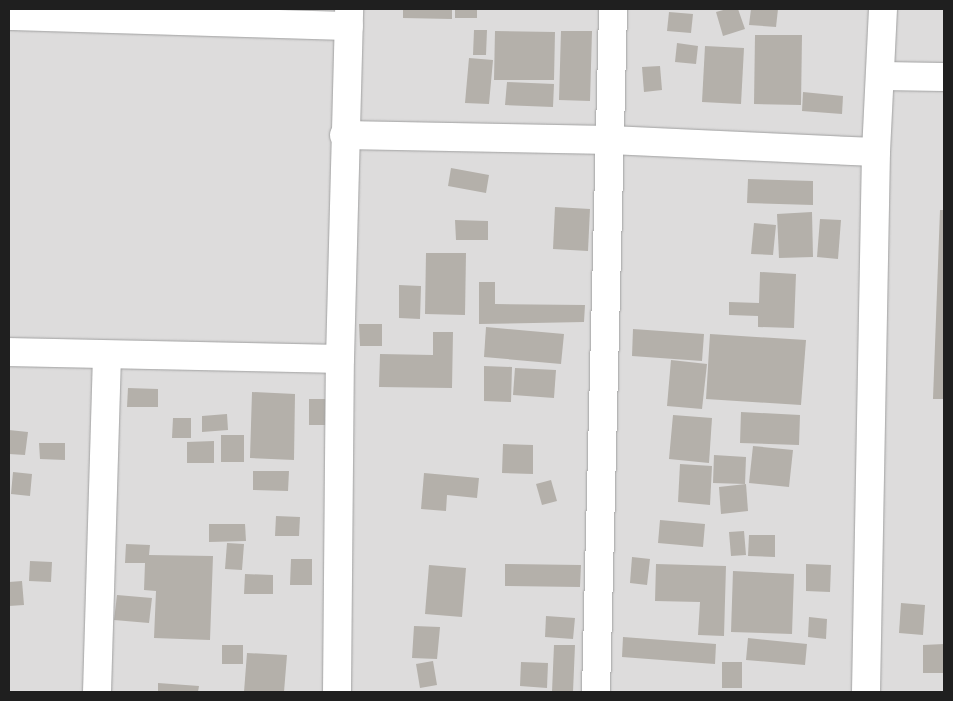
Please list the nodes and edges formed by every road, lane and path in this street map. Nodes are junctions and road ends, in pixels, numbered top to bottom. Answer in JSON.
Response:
{"nodes":[{"id":1,"x":613,"y":9,"type":"edge"},
{"id":2,"x":883,"y":9,"type":"edge"},
{"id":3,"x":107,"y":13,"type":"edge"},
{"id":4,"x":9,"y":16,"type":"edge"},
{"id":5,"x":349,"y":17,"type":"edge"},
{"id":6,"x":881,"y":76,"type":"junction"},
{"id":7,"x":944,"y":77,"type":"edge"},
{"id":8,"x":344,"y":134,"type":"junction"},
{"id":9,"x":610,"y":140,"type":"junction"},
{"id":10,"x":876,"y":152,"type":"junction"},
{"id":11,"x":9,"y":352,"type":"edge"},
{"id":12,"x":107,"y":355,"type":"junction"},
{"id":13,"x":340,"y":359,"type":"junction"},
{"id":14,"x":96,"y":692,"type":"edge"},
{"id":15,"x":337,"y":692,"type":"edge"},
{"id":16,"x":596,"y":692,"type":"edge"},
{"id":17,"x":866,"y":692,"type":"edge"}],
"edges":[{"from":1,"to":9,"type":"street"},
{"from":2,"to":6,"type":"street"},
{"from":3,"to":4,"type":"street"},
{"from":3,"to":5,"type":"street"},
{"from":5,"to":8,"type":"street"},
{"from":6,"to":7,"type":"street"},
{"from":6,"to":10,"type":"street"},
{"from":8,"to":9,"type":"street"},
{"from":8,"to":13,"type":"street"},
{"from":9,"to":10,"type":"street"},
{"from":9,"to":16,"type":"street"},
{"from":10,"to":17,"type":"street"},
{"from":11,"to":12,"type":"street"},
{"from":12,"to":13,"type":"street"},
{"from":12,"to":14,"type":"street"},
{"from":13,"to":15,"type":"street"}]}
